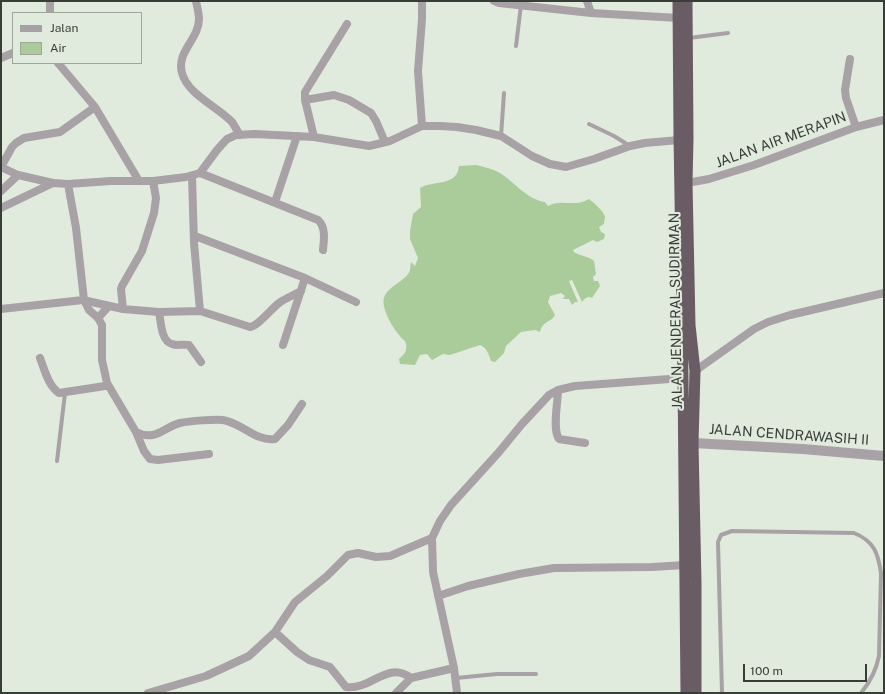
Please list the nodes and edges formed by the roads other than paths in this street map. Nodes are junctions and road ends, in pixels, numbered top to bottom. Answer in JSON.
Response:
{"nodes":[{"id":1,"x":50,"y":1,"type":"edge"},
{"id":2,"x":196,"y":1,"type":"edge"},
{"id":3,"x":422,"y":1,"type":"edge"},
{"id":4,"x":494,"y":1,"type":"edge"},
{"id":5,"x":587,"y":1,"type":"edge"},
{"id":6,"x":678,"y":1,"type":"edge"},
{"id":7,"x":687,"y":1,"type":"edge"},
{"id":8,"x":521,"y":5,"type":"junction"},
{"id":9,"x":50,"y":12,"type":"edge"},
{"id":10,"x":591,"y":13,"type":"junction"},
{"id":11,"x":679,"y":18,"type":"junction"},
{"id":12,"x":347,"y":24,"type":"dead end"},
{"id":13,"x":728,"y":33,"type":"dead end"},
{"id":14,"x":687,"y":38,"type":"junction"},
{"id":15,"x":516,"y":46,"type":"dead end"},
{"id":16,"x":12,"y":53,"type":"edge"},
{"id":17,"x":1,"y":58,"type":"edge"},
{"id":18,"x":850,"y":59,"type":"dead end"},
{"id":19,"x":59,"y":64,"type":"edge"},
{"id":20,"x":504,"y":93,"type":"dead end"},
{"id":21,"x":305,"y":100,"type":"junction"},
{"id":22,"x":95,"y":107,"type":"junction"},
{"id":23,"x":884,"y":120,"type":"edge"},
{"id":24,"x":589,"y":124,"type":"dead end"},
{"id":25,"x":422,"y":126,"type":"junction"},
{"id":26,"x":856,"y":127,"type":"junction"},
{"id":27,"x":240,"y":135,"type":"junction"},
{"id":28,"x":297,"y":136,"type":"junction"},
{"id":29,"x":500,"y":136,"type":"junction"},
{"id":30,"x":314,"y":137,"type":"junction"},
{"id":31,"x":679,"y":140,"type":"junction"},
{"id":32,"x":385,"y":142,"type":"junction"},
{"id":33,"x":630,"y":146,"type":"junction"},
{"id":34,"x":18,"y":175,"type":"junction"},
{"id":35,"x":196,"y":175,"type":"junction"},
{"id":36,"x":138,"y":181,"type":"junction"},
{"id":37,"x":153,"y":181,"type":"junction"},
{"id":38,"x":53,"y":183,"type":"junction"},
{"id":39,"x":687,"y":183,"type":"junction"},
{"id":40,"x":68,"y":184,"type":"junction"},
{"id":41,"x":1,"y":191,"type":"edge"},
{"id":42,"x":275,"y":202,"type":"junction"},
{"id":43,"x":1,"y":208,"type":"edge"},
{"id":44,"x":195,"y":236,"type":"junction"},
{"id":45,"x":323,"y":250,"type":"dead end"},
{"id":46,"x":306,"y":278,"type":"junction"},
{"id":47,"x":301,"y":291,"type":"junction"},
{"id":48,"x":884,"y":293,"type":"edge"},
{"id":49,"x":84,"y":300,"type":"junction"},
{"id":50,"x":356,"y":302,"type":"dead end"},
{"id":51,"x":108,"y":307,"type":"junction"},
{"id":52,"x":1,"y":309,"type":"edge"},
{"id":53,"x":123,"y":309,"type":"junction"},
{"id":54,"x":200,"y":311,"type":"junction"},
{"id":55,"x":159,"y":312,"type":"junction"},
{"id":56,"x":98,"y":318,"type":"junction"},
{"id":57,"x":686,"y":325,"type":"junction"},
{"id":58,"x":283,"y":345,"type":"dead end"},
{"id":59,"x":40,"y":358,"type":"dead end"},
{"id":60,"x":201,"y":362,"type":"dead end"},
{"id":61,"x":695,"y":371,"type":"junction"},
{"id":62,"x":683,"y":378,"type":"junction"},
{"id":63,"x":107,"y":383,"type":"junction"},
{"id":64,"x":558,"y":390,"type":"junction"},
{"id":65,"x":65,"y":393,"type":"junction"},
{"id":66,"x":302,"y":404,"type":"dead end"},
{"id":67,"x":136,"y":432,"type":"junction"},
{"id":68,"x":585,"y":443,"type":"dead end"},
{"id":69,"x":693,"y":443,"type":"junction"},
{"id":70,"x":209,"y":454,"type":"dead end"},
{"id":71,"x":884,"y":456,"type":"edge"},
{"id":72,"x":57,"y":461,"type":"dead end"},
{"id":73,"x":432,"y":538,"type":"junction"},
{"id":74,"x":686,"y":565,"type":"junction"},
{"id":75,"x":438,"y":596,"type":"junction"},
{"id":76,"x":275,"y":632,"type":"junction"},
{"id":77,"x":454,"y":668,"type":"junction"},
{"id":78,"x":536,"y":674,"type":"dead end"},
{"id":79,"x":411,"y":678,"type":"junction"},
{"id":80,"x":456,"y":678,"type":"junction"},
{"id":81,"x":343,"y":690,"type":"edge"},
{"id":82,"x":148,"y":693,"type":"edge"},
{"id":83,"x":396,"y":693,"type":"edge"},
{"id":84,"x":457,"y":693,"type":"edge"},
{"id":85,"x":686,"y":693,"type":"edge"},
{"id":86,"x":696,"y":693,"type":"edge"},
{"id":87,"x":722,"y":693,"type":"edge"},
{"id":88,"x":861,"y":693,"type":"edge"}],
"edges":[{"from":1,"to":9,"type":"street"},
{"from":2,"to":27,"type":"street"},
{"from":3,"to":25,"type":"street"},
{"from":4,"to":8,"type":"street"},
{"from":5,"to":10,"type":"street"},
{"from":6,"to":11,"type":"highway","name":"JALAN JENDERAL SUDIRMAN"},
{"from":7,"to":14,"type":"highway","name":"JALAN JENDERAL SUDIRMAN"},
{"from":8,"to":10,"type":"street"},
{"from":8,"to":15,"type":"lane"},
{"from":10,"to":11,"type":"street"},
{"from":11,"to":31,"type":"highway","name":"JALAN JENDERAL SUDIRMAN"},
{"from":12,"to":21,"type":"street"},
{"from":13,"to":14,"type":"lane"},
{"from":14,"to":39,"type":"highway","name":"JALAN JENDERAL SUDIRMAN"},
{"from":16,"to":17,"type":"street"},
{"from":18,"to":26,"type":"street"},
{"from":19,"to":22,"type":"street"},
{"from":20,"to":29,"type":"lane"},
{"from":21,"to":30,"type":"street"},
{"from":21,"to":32,"type":"street"},
{"from":22,"to":34,"type":"street"},
{"from":22,"to":36,"type":"street"},
{"from":23,"to":26,"type":"street","name":"JALAN AIR MERAPIN"},
{"from":24,"to":33,"type":"lane"},
{"from":25,"to":29,"type":"street"},
{"from":25,"to":32,"type":"street"},
{"from":26,"to":39,"type":"street","name":"JALAN AIR MERAPIN"},
{"from":27,"to":28,"type":"street"},
{"from":27,"to":35,"type":"street"},
{"from":28,"to":30,"type":"street"},
{"from":28,"to":42,"type":"street"},
{"from":29,"to":33,"type":"street"},
{"from":30,"to":32,"type":"street"},
{"from":31,"to":33,"type":"street"},
{"from":31,"to":57,"type":"highway","name":"JALAN JENDERAL SUDIRMAN"},
{"from":34,"to":38,"type":"street"},
{"from":34,"to":41,"type":"street"},
{"from":35,"to":37,"type":"street"},
{"from":35,"to":42,"type":"street"},
{"from":35,"to":44,"type":"street"},
{"from":36,"to":37,"type":"street"},
{"from":36,"to":40,"type":"street"},
{"from":37,"to":53,"type":"street"},
{"from":38,"to":40,"type":"street"},
{"from":38,"to":43,"type":"street"},
{"from":39,"to":57,"type":"highway","name":"JALAN JENDERAL SUDIRMAN"},
{"from":40,"to":49,"type":"street"},
{"from":42,"to":45,"type":"street"},
{"from":44,"to":46,"type":"street"},
{"from":44,"to":54,"type":"street"},
{"from":46,"to":47,"type":"street"},
{"from":46,"to":50,"type":"street"},
{"from":47,"to":54,"type":"street"},
{"from":47,"to":58,"type":"street"},
{"from":48,"to":61,"type":"street"},
{"from":49,"to":51,"type":"street"},
{"from":49,"to":52,"type":"street"},
{"from":49,"to":56,"type":"street"},
{"from":51,"to":53,"type":"street"},
{"from":51,"to":56,"type":"street"},
{"from":53,"to":55,"type":"street"},
{"from":54,"to":55,"type":"street"},
{"from":55,"to":60,"type":"street"},
{"from":56,"to":63,"type":"street"},
{"from":57,"to":61,"type":"highway","name":"JALAN JENDERAL SUDIRMAN"},
{"from":57,"to":62,"type":"highway","name":"JALAN JENDERAL SUDIRMAN"},
{"from":59,"to":65,"type":"street"},
{"from":61,"to":69,"type":"highway","name":"JALAN JENDERAL SUDIRMAN"},
{"from":62,"to":64,"type":"street"},
{"from":62,"to":74,"type":"highway","name":"JALAN JENDERAL SUDIRMAN"},
{"from":63,"to":65,"type":"street"},
{"from":63,"to":67,"type":"street"},
{"from":64,"to":68,"type":"street"},
{"from":64,"to":73,"type":"street"},
{"from":65,"to":72,"type":"lane"},
{"from":66,"to":67,"type":"street"},
{"from":67,"to":70,"type":"street"},
{"from":69,"to":71,"type":"street","name":"JALAN CENDRAWASIH II"},
{"from":69,"to":86,"type":"highway","name":"JALAN JENDERAL SUDIRMAN"},
{"from":73,"to":75,"type":"street"},
{"from":73,"to":76,"type":"street"},
{"from":74,"to":75,"type":"street"},
{"from":74,"to":85,"type":"highway","name":"JALAN JENDERAL SUDIRMAN"},
{"from":75,"to":77,"type":"street"},
{"from":76,"to":81,"type":"street"},
{"from":76,"to":82,"type":"street"},
{"from":77,"to":79,"type":"street"},
{"from":77,"to":80,"type":"street"},
{"from":78,"to":80,"type":"lane"},
{"from":79,"to":81,"type":"street"},
{"from":79,"to":83,"type":"street"},
{"from":80,"to":84,"type":"street"},
{"from":87,"to":88,"type":"lane"}]}
